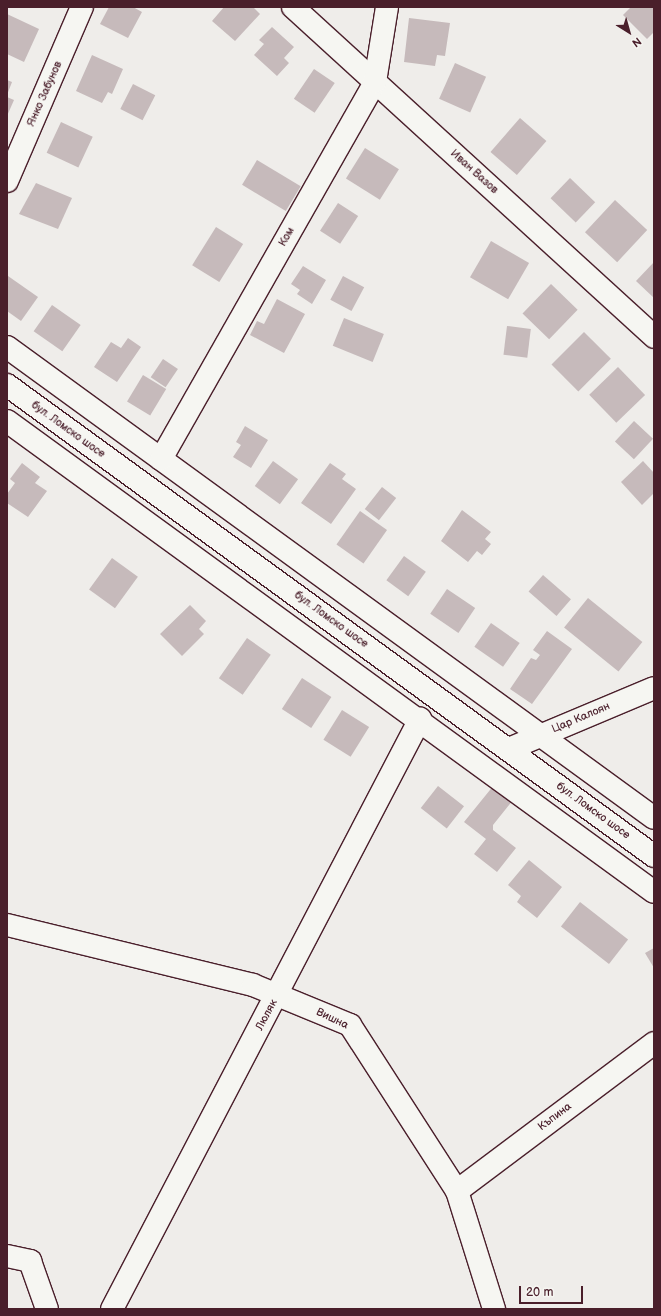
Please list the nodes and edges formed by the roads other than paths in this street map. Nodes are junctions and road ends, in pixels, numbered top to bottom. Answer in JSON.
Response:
{"nodes":[{"id":1,"x":82,"y":7,"type":"edge"},
{"id":2,"x":293,"y":7,"type":"edge"},
{"id":3,"x":387,"y":7,"type":"edge"},
{"id":4,"x":375,"y":82,"type":"junction"},
{"id":5,"x":7,"y":181,"type":"edge"},
{"id":6,"x":654,"y":337,"type":"edge"},
{"id":7,"x":7,"y":347,"type":"edge"},
{"id":8,"x":7,"y":385,"type":"edge"},
{"id":9,"x":7,"y":421,"type":"edge"},
{"id":10,"x":161,"y":459,"type":"junction"},
{"id":11,"x":654,"y":688,"type":"edge"},
{"id":12,"x":420,"y":719,"type":"junction"},
{"id":13,"x":542,"y":734,"type":"junction"},
{"id":14,"x":509,"y":749,"type":"junction"},
{"id":15,"x":540,"y":772,"type":"junction"},
{"id":16,"x":524,"y":795,"type":"junction"},
{"id":17,"x":654,"y":818,"type":"edge"},
{"id":18,"x":654,"y":856,"type":"edge"},
{"id":19,"x":654,"y":892,"type":"edge"},
{"id":20,"x":7,"y":925,"type":"edge"},
{"id":21,"x":278,"y":995,"type":"junction"},
{"id":22,"x":654,"y":1043,"type":"edge"},
{"id":23,"x":457,"y":1191,"type":"junction"},
{"id":24,"x":7,"y":1256,"type":"edge"},
{"id":25,"x":47,"y":1309,"type":"edge"},
{"id":26,"x":112,"y":1309,"type":"edge"},
{"id":27,"x":494,"y":1309,"type":"edge"}],
"edges":[{"from":1,"to":5,"type":"street","name":"Янко Забунов"},
{"from":2,"to":4,"type":"street","name":"Иван Вазов"},
{"from":3,"to":4,"type":"street","name":"Ком"},
{"from":4,"to":6,"type":"street","name":"Иван Вазов"},
{"from":4,"to":10,"type":"street","name":"Ком"},
{"from":7,"to":10,"type":"street"},
{"from":8,"to":14,"type":"street","name":"бул. Ломско шосе"},
{"from":9,"to":12,"type":"street"},
{"from":10,"to":13,"type":"street"},
{"from":11,"to":13,"type":"street","name":"Цар Калоян"},
{"from":12,"to":16,"type":"street"},
{"from":12,"to":21,"type":"street","name":"Люляк"},
{"from":13,"to":14,"type":"street","name":"Цар Калоян"},
{"from":13,"to":17,"type":"street"},
{"from":14,"to":15,"type":"street","name":"бул. Ломско шосе"},
{"from":15,"to":16,"type":"street"},
{"from":15,"to":18,"type":"street","name":"бул. Ломско шосе"},
{"from":16,"to":19,"type":"street"},
{"from":20,"to":21,"type":"street","name":"Вишна"},
{"from":21,"to":23,"type":"street","name":"Вишна"},
{"from":21,"to":26,"type":"street","name":"Люляк"},
{"from":22,"to":23,"type":"street","name":"Къпина"},
{"from":23,"to":27,"type":"street","name":"Вишна"},
{"from":24,"to":25,"type":"street"}]}
